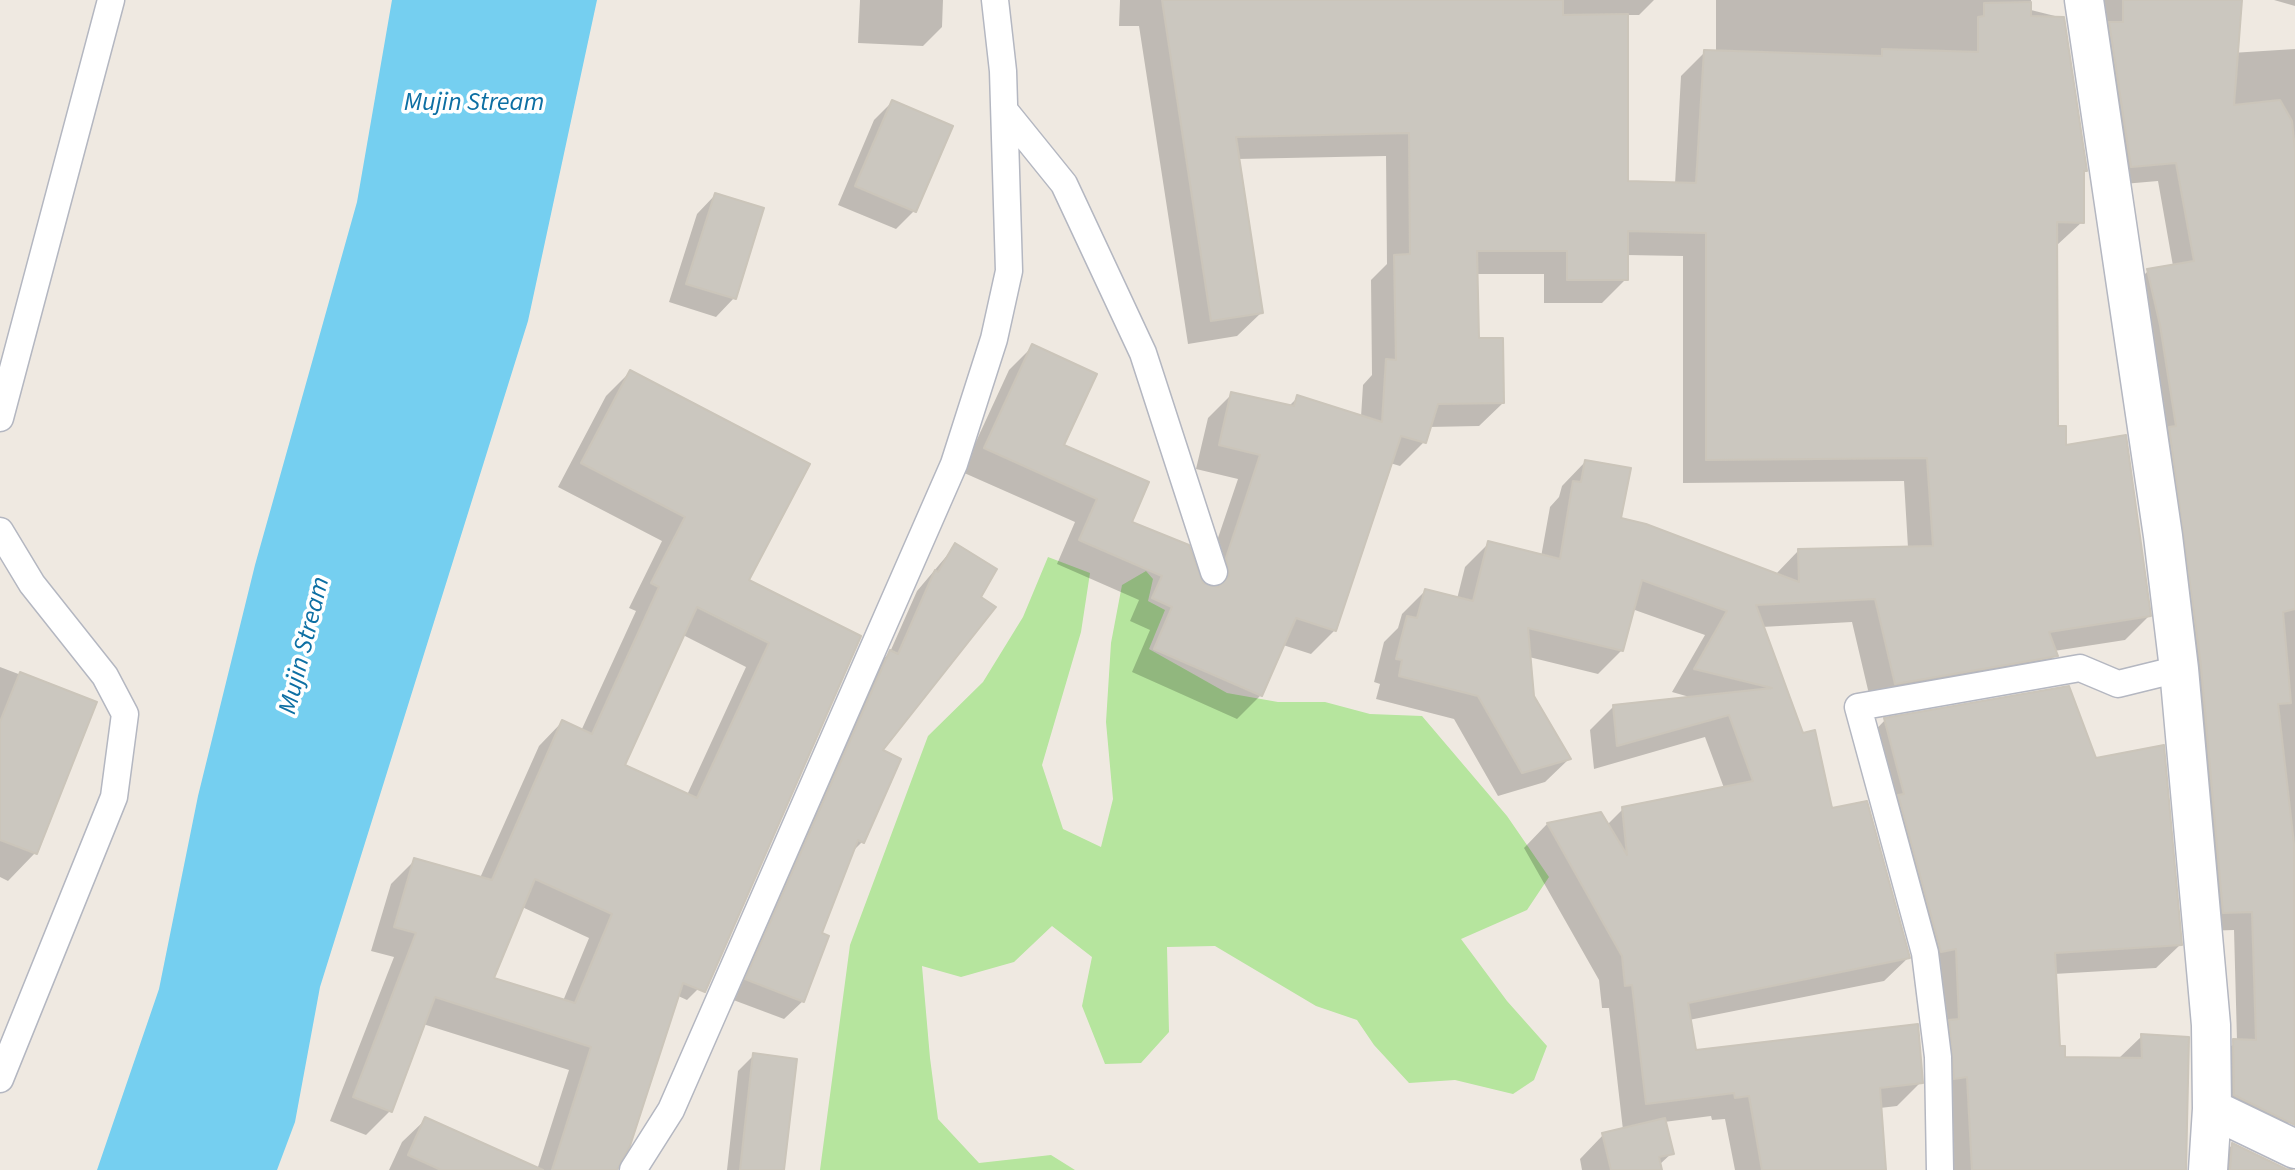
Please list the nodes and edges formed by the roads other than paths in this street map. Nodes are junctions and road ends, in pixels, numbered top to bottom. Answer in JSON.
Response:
{"nodes":[{"id":1,"x":111,"y":0,"type":"edge"},
{"id":2,"x":995,"y":0,"type":"edge"},
{"id":3,"x":2084,"y":0,"type":"edge"},
{"id":4,"x":1005,"y":111,"type":"junction"},
{"id":5,"x":0,"y":418,"type":"edge"},
{"id":6,"x":0,"y":531,"type":"edge"},
{"id":7,"x":1214,"y":572,"type":"dead end"},
{"id":8,"x":2179,"y":669,"type":"junction"},
{"id":9,"x":0,"y":1079,"type":"edge"},
{"id":10,"x":2212,"y":1109,"type":"junction"},
{"id":11,"x":2295,"y":1149,"type":"edge"},
{"id":12,"x":633,"y":1170,"type":"edge"},
{"id":13,"x":1940,"y":1170,"type":"edge"},
{"id":14,"x":2208,"y":1170,"type":"edge"}],
"edges":[{"from":1,"to":5,"type":"lane"},
{"from":2,"to":4,"type":"lane"},
{"from":3,"to":8,"type":"street"},
{"from":4,"to":7,"type":"lane"},
{"from":4,"to":12,"type":"lane"},
{"from":6,"to":9,"type":"lane"},
{"from":8,"to":10,"type":"street"},
{"from":8,"to":13,"type":"lane"},
{"from":10,"to":11,"type":"street"},
{"from":10,"to":14,"type":"street"}]}
